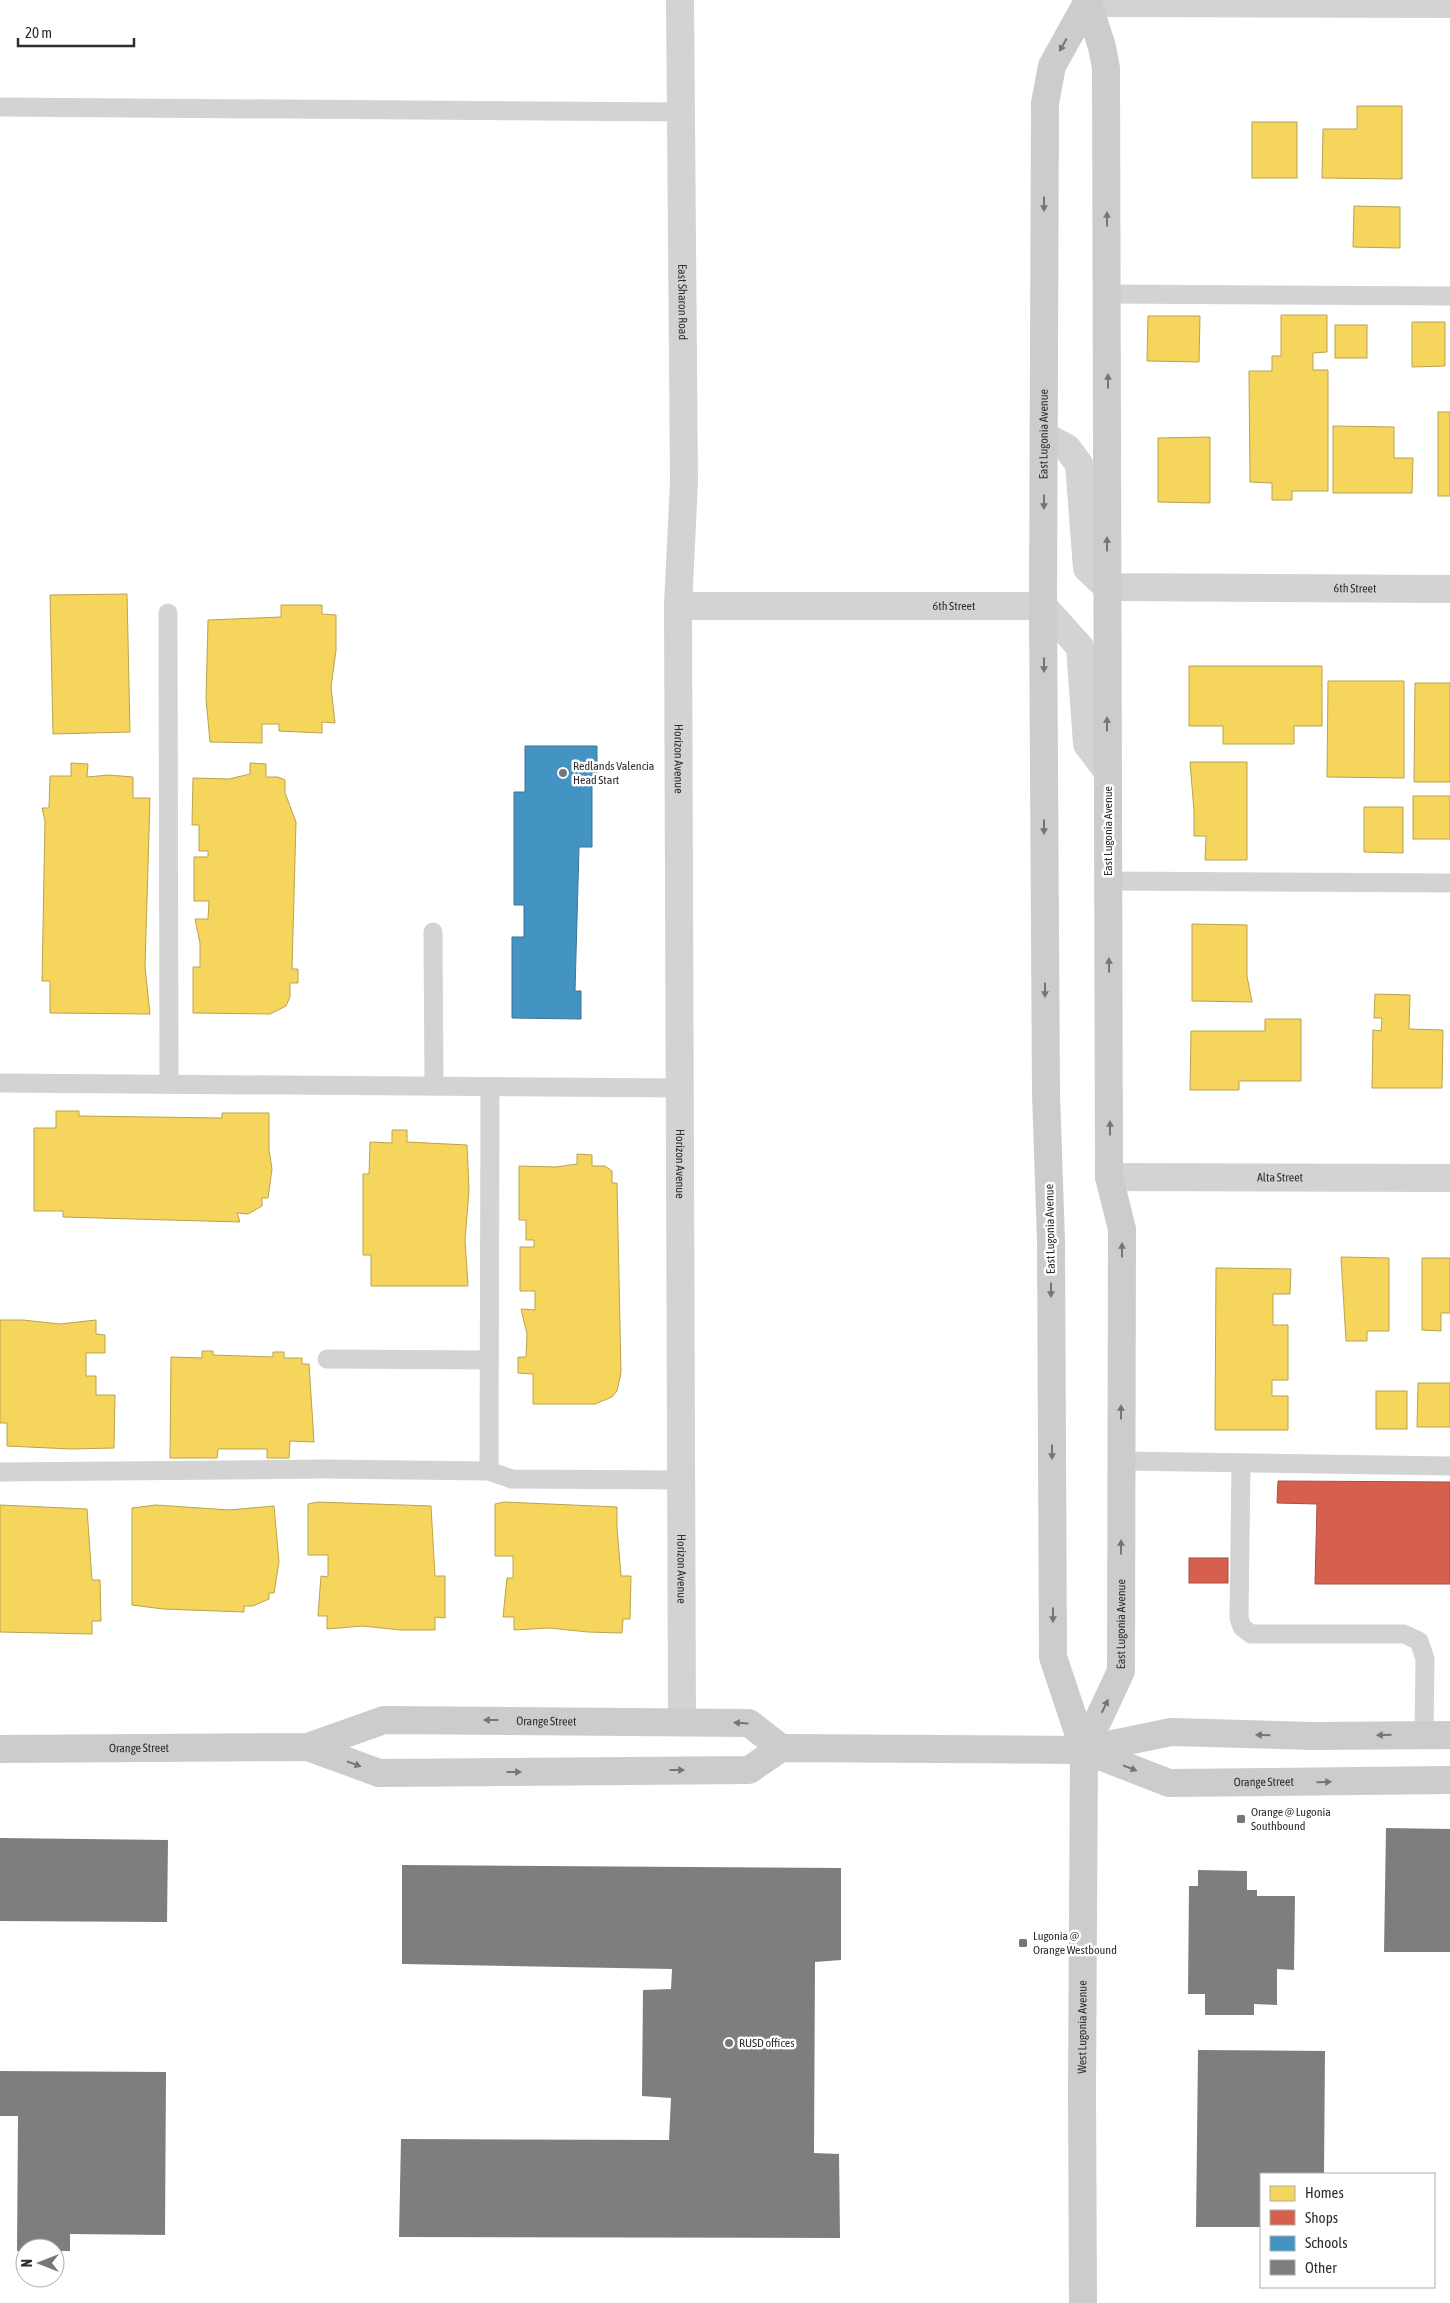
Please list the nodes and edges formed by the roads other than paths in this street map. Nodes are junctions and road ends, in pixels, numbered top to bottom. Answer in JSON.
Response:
{"nodes":[{"id":1,"x":680,"y":0,"type":"edge"},
{"id":2,"x":1087,"y":1,"type":"edge"},
{"id":3,"x":1396,"y":2,"type":"edge"},
{"id":4,"x":1450,"y":4,"type":"edge"},
{"id":5,"x":0,"y":107,"type":"edge"},
{"id":6,"x":681,"y":112,"type":"junction"},
{"id":7,"x":1107,"y":294,"type":"junction"},
{"id":8,"x":1450,"y":296,"type":"edge"},
{"id":9,"x":1045,"y":436,"type":"junction"},
{"id":10,"x":1107,"y":587,"type":"junction"},
{"id":11,"x":1450,"y":590,"type":"edge"},
{"id":12,"x":678,"y":606,"type":"junction"},
{"id":13,"x":1043,"y":606,"type":"junction"},
{"id":14,"x":168,"y":613,"type":"dead end"},
{"id":15,"x":1108,"y":772,"type":"junction"},
{"id":16,"x":1108,"y":881,"type":"junction"},
{"id":17,"x":1450,"y":883,"type":"edge"},
{"id":18,"x":433,"y":932,"type":"dead end"},
{"id":19,"x":0,"y":1083,"type":"edge"},
{"id":20,"x":169,"y":1084,"type":"junction"},
{"id":21,"x":434,"y":1086,"type":"junction"},
{"id":22,"x":490,"y":1087,"type":"junction"},
{"id":23,"x":680,"y":1088,"type":"junction"},
{"id":24,"x":1110,"y":1177,"type":"junction"},
{"id":25,"x":1450,"y":1178,"type":"edge"},
{"id":26,"x":327,"y":1359,"type":"dead end"},
{"id":27,"x":489,"y":1360,"type":"junction"},
{"id":28,"x":1121,"y":1461,"type":"junction"},
{"id":29,"x":1241,"y":1463,"type":"junction"},
{"id":30,"x":1450,"y":1466,"type":"edge"},
{"id":31,"x":489,"y":1471,"type":"junction"},
{"id":32,"x":0,"y":1472,"type":"edge"},
{"id":33,"x":682,"y":1480,"type":"junction"},
{"id":34,"x":682,"y":1722,"type":"junction"},
{"id":35,"x":1437,"y":1735,"type":"edge"},
{"id":36,"x":308,"y":1747,"type":"junction"},
{"id":37,"x":781,"y":1748,"type":"junction"},
{"id":38,"x":0,"y":1749,"type":"edge"},
{"id":39,"x":1084,"y":1750,"type":"junction"},
{"id":40,"x":1450,"y":1780,"type":"edge"},
{"id":41,"x":1084,"y":2303,"type":"edge"}],
"edges":[{"from":1,"to":6,"type":"street","name":"East Sharon Road"},
{"from":2,"to":3,"type":"street"},
{"from":7,"to":2,"type":"main road","name":"East Lugonia Avenue","one_way":true},
{"from":2,"to":9,"type":"main road","name":"East Lugonia Avenue","one_way":true},
{"from":3,"to":4,"type":"street"},
{"from":5,"to":6,"type":"lane"},
{"from":6,"to":12,"type":"street","name":"East Sharon Road"},
{"from":7,"to":8,"type":"lane"},
{"from":10,"to":7,"type":"main road","name":"East Lugonia Avenue","one_way":true},
{"from":9,"to":10,"type":"street"},
{"from":9,"to":13,"type":"main road","name":"East Lugonia Avenue","one_way":true},
{"from":10,"to":11,"type":"street","name":"6th Street"},
{"from":15,"to":10,"type":"main road","name":"East Lugonia Avenue","one_way":true},
{"from":12,"to":13,"type":"street","name":"6th Street"},
{"from":12,"to":23,"type":"street","name":"Horizon Avenue"},
{"from":13,"to":15,"type":"street"},
{"from":13,"to":39,"type":"main road","name":"East Lugonia Avenue","one_way":true},
{"from":14,"to":20,"type":"lane"},
{"from":15,"to":16,"type":"main road","name":"East Lugonia Avenue"},
{"from":16,"to":17,"type":"lane"},
{"from":24,"to":16,"type":"main road","name":"East Lugonia Avenue","one_way":true},
{"from":18,"to":21,"type":"lane"},
{"from":19,"to":20,"type":"lane"},
{"from":20,"to":21,"type":"lane"},
{"from":21,"to":22,"type":"lane"},
{"from":22,"to":23,"type":"lane"},
{"from":22,"to":27,"type":"lane"},
{"from":23,"to":33,"type":"street","name":"Horizon Avenue"},
{"from":24,"to":25,"type":"street","name":"Alta Street"},
{"from":28,"to":24,"type":"main road","name":"East Lugonia Avenue","one_way":true},
{"from":26,"to":27,"type":"lane"},
{"from":27,"to":31,"type":"lane"},
{"from":28,"to":29,"type":"lane"},
{"from":39,"to":28,"type":"main road","name":"East Lugonia Avenue","one_way":true},
{"from":29,"to":30,"type":"lane"},
{"from":29,"to":35,"type":"lane"},
{"from":31,"to":32,"type":"lane"},
{"from":31,"to":33,"type":"lane"},
{"from":33,"to":34,"type":"street","name":"Horizon Avenue"},
{"from":34,"to":36,"type":"main road","name":"Orange Street","one_way":true},
{"from":37,"to":34,"type":"main road","name":"Orange Street","one_way":true},
{"from":35,"to":39,"type":"main road","name":"Orange Street","one_way":true},
{"from":36,"to":37,"type":"main road","name":"Orange Street","one_way":true},
{"from":36,"to":38,"type":"main road","name":"Orange Street"},
{"from":37,"to":39,"type":"main road","name":"Orange Street"},
{"from":39,"to":40,"type":"main road","name":"Orange Street","one_way":true},
{"from":39,"to":41,"type":"main road","name":"West Lugonia Avenue"}]}
